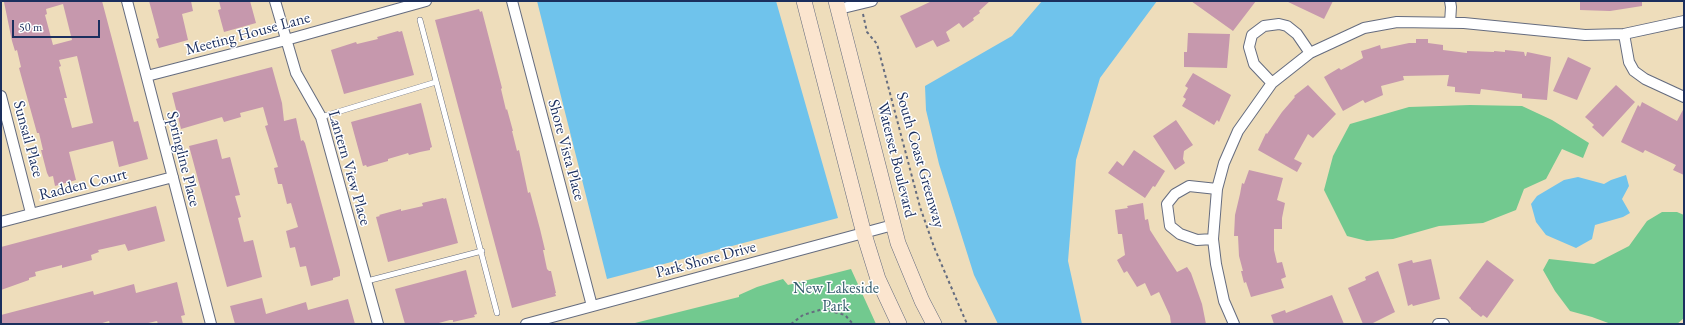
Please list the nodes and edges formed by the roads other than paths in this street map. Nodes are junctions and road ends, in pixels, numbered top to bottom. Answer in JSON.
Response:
{"nodes":[{"id":1,"x":127,"y":1,"type":"edge"},
{"id":2,"x":276,"y":1,"type":"edge"},
{"id":3,"x":512,"y":1,"type":"edge"},
{"id":4,"x":804,"y":1,"type":"edge"},
{"id":5,"x":872,"y":1,"type":"edge"},
{"id":6,"x":1450,"y":1,"type":"edge"},
{"id":7,"x":422,"y":2,"type":"edge"},
{"id":8,"x":838,"y":5,"type":"edge"},
{"id":9,"x":420,"y":20,"type":"dead end"},
{"id":10,"x":1684,"y":21,"type":"edge"},
{"id":11,"x":1450,"y":23,"type":"junction"},
{"id":12,"x":1624,"y":34,"type":"junction"},
{"id":13,"x":286,"y":40,"type":"junction"},
{"id":14,"x":1310,"y":53,"type":"junction"},
{"id":15,"x":147,"y":76,"type":"junction"},
{"id":16,"x":436,"y":82,"type":"junction"},
{"id":17,"x":1272,"y":84,"type":"junction"},
{"id":18,"x":1,"y":96,"type":"edge"},
{"id":19,"x":1684,"y":97,"type":"edge"},
{"id":20,"x":321,"y":117,"type":"junction"},
{"id":21,"x":172,"y":177,"type":"junction"},
{"id":22,"x":1217,"y":189,"type":"junction"},
{"id":23,"x":32,"y":213,"type":"junction"},
{"id":24,"x":1,"y":222,"type":"edge"},
{"id":25,"x":893,"y":225,"type":"junction"},
{"id":26,"x":864,"y":234,"type":"junction"},
{"id":27,"x":1213,"y":239,"type":"junction"},
{"id":28,"x":482,"y":251,"type":"junction"},
{"id":29,"x":367,"y":281,"type":"junction"},
{"id":30,"x":592,"y":306,"type":"junction"},
{"id":31,"x":497,"y":313,"type":"dead end"},
{"id":32,"x":211,"y":324,"type":"edge"},
{"id":33,"x":378,"y":324,"type":"edge"},
{"id":34,"x":526,"y":324,"type":"edge"},
{"id":35,"x":900,"y":324,"type":"edge"},
{"id":36,"x":934,"y":324,"type":"edge"},
{"id":37,"x":1234,"y":324,"type":"edge"},
{"id":38,"x":1438,"y":324,"type":"edge"},
{"id":39,"x":1444,"y":324,"type":"edge"}],
"edges":[{"from":1,"to":15,"type":"street","name":"Springline Place"},
{"from":2,"to":13,"type":"street","name":"Lantern View Place"},
{"from":3,"to":30,"type":"street","name":"Shore Vista Place"},
{"from":4,"to":26,"type":"street"},
{"from":5,"to":8,"type":"street"},
{"from":6,"to":11,"type":"street"},
{"from":7,"to":13,"type":"street","name":"Meeting House Lane"},
{"from":8,"to":25,"type":"street","name":"Waterset Boulevard"},
{"from":9,"to":16,"type":"lane"},
{"from":10,"to":12,"type":"street"},
{"from":11,"to":12,"type":"street"},
{"from":11,"to":14,"type":"street"},
{"from":12,"to":19,"type":"street"},
{"from":13,"to":15,"type":"street","name":"Meeting House Lane"},
{"from":13,"to":20,"type":"street","name":"Lantern View Place"},
{"from":14,"to":17,"type":"street"},
{"from":14,"to":17,"type":"street"},
{"from":15,"to":21,"type":"street","name":"Springline Place"},
{"from":16,"to":20,"type":"lane"},
{"from":16,"to":28,"type":"lane"},
{"from":17,"to":22,"type":"street"},
{"from":18,"to":23,"type":"street","name":"Sunsail Place"},
{"from":20,"to":29,"type":"street","name":"Lantern View Place"},
{"from":21,"to":23,"type":"street","name":"Radden Court"},
{"from":21,"to":32,"type":"street","name":"Springline Place"},
{"from":22,"to":27,"type":"street"},
{"from":22,"to":27,"type":"street"},
{"from":23,"to":24,"type":"street","name":"Radden Court"},
{"from":25,"to":26,"type":"street","name":"Park Shore Drive"},
{"from":25,"to":36,"type":"street","name":"Waterset Boulevard"},
{"from":26,"to":30,"type":"street","name":"Park Shore Drive"},
{"from":26,"to":35,"type":"street"},
{"from":27,"to":37,"type":"street"},
{"from":28,"to":29,"type":"lane"},
{"from":28,"to":31,"type":"lane"},
{"from":29,"to":33,"type":"street","name":"Lantern View Place"},
{"from":30,"to":34,"type":"street","name":"Park Shore Drive"},
{"from":38,"to":39,"type":"street"}]}
